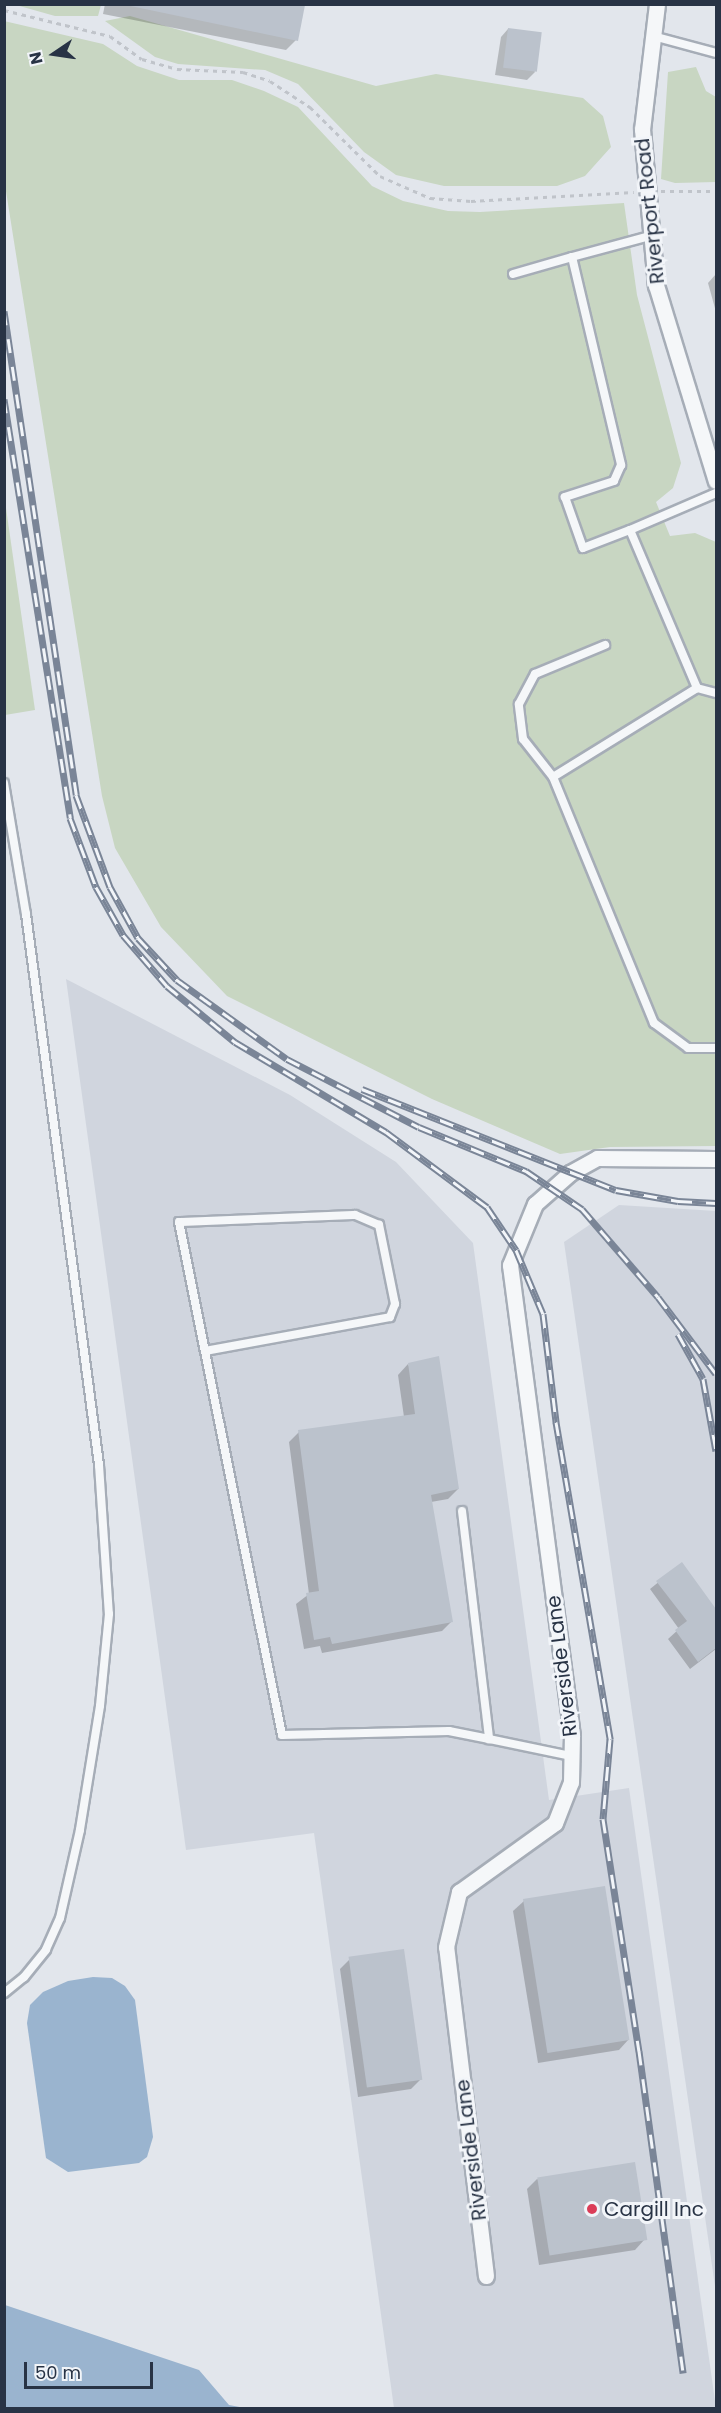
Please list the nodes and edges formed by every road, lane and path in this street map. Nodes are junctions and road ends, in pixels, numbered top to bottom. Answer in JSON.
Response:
{"nodes":[{"id":1,"x":657,"y":4,"type":"edge"},
{"id":2,"x":4,"y":10,"type":"edge"},
{"id":3,"x":653,"y":36,"type":"junction"},
{"id":4,"x":717,"y":53,"type":"edge"},
{"id":5,"x":646,"y":191,"type":"junction"},
{"id":6,"x":717,"y":191,"type":"edge"},
{"id":7,"x":650,"y":236,"type":"junction"},
{"id":8,"x":572,"y":257,"type":"junction"},
{"id":9,"x":513,"y":274,"type":"dead end"},
{"id":10,"x":717,"y":481,"type":"edge"},
{"id":11,"x":717,"y":493,"type":"edge"},
{"id":12,"x":630,"y":530,"type":"junction"},
{"id":13,"x":605,"y":645,"type":"dead end"},
{"id":14,"x":697,"y":688,"type":"junction"},
{"id":15,"x":717,"y":693,"type":"edge"},
{"id":16,"x":553,"y":777,"type":"junction"},
{"id":17,"x":4,"y":783,"type":"edge"},
{"id":18,"x":717,"y":1048,"type":"edge"},
{"id":19,"x":717,"y":1159,"type":"edge"},
{"id":20,"x":205,"y":1351,"type":"junction"},
{"id":21,"x":462,"y":1511,"type":"dead end"},
{"id":22,"x":489,"y":1739,"type":"junction"},
{"id":23,"x":572,"y":1756,"type":"junction"},
{"id":24,"x":4,"y":1993,"type":"edge"},
{"id":25,"x":486,"y":2276,"type":"dead end"}],
"edges":[{"from":1,"to":3,"type":"street","name":"Riverport Road"},
{"from":2,"to":5,"type":"path"},
{"from":3,"to":4,"type":"lane"},
{"from":3,"to":5,"type":"street","name":"Riverport Road"},
{"from":5,"to":6,"type":"path"},
{"from":5,"to":7,"type":"street","name":"Riverport Road"},
{"from":7,"to":8,"type":"lane"},
{"from":7,"to":10,"type":"street","name":"Riverport Road"},
{"from":8,"to":9,"type":"lane"},
{"from":8,"to":12,"type":"lane"},
{"from":11,"to":12,"type":"lane"},
{"from":12,"to":14,"type":"lane"},
{"from":13,"to":16,"type":"lane"},
{"from":14,"to":15,"type":"lane"},
{"from":14,"to":16,"type":"lane"},
{"from":16,"to":18,"type":"lane"},
{"from":17,"to":24,"type":"lane"},
{"from":19,"to":23,"type":"street","name":"Riverside Lane"},
{"from":20,"to":20,"type":"lane"},
{"from":20,"to":22,"type":"lane"},
{"from":21,"to":22,"type":"lane"},
{"from":22,"to":23,"type":"lane"},
{"from":23,"to":25,"type":"street","name":"Riverside Lane"}]}
